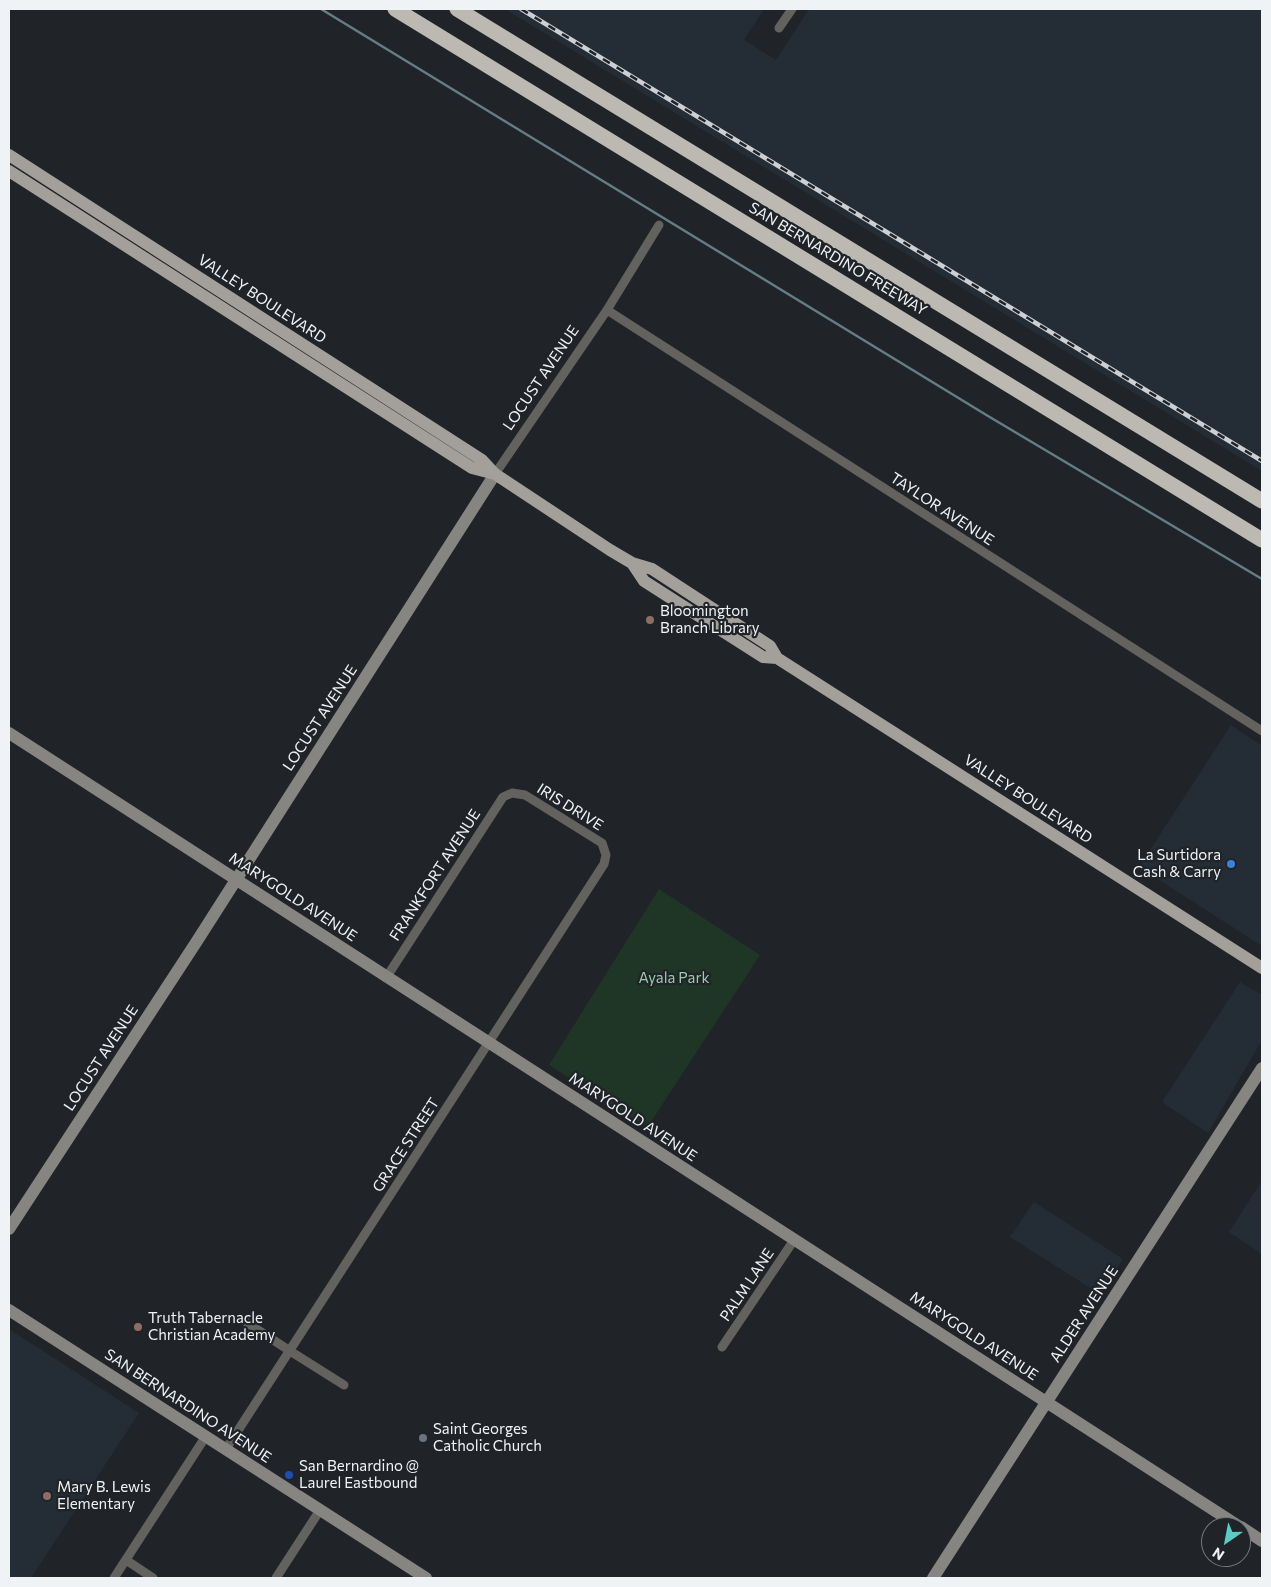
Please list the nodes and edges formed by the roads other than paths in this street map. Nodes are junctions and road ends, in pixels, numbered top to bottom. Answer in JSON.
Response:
{"nodes":[{"id":1,"x":395,"y":9,"type":"edge"},
{"id":2,"x":457,"y":9,"type":"edge"},
{"id":3,"x":792,"y":9,"type":"edge"},
{"id":4,"x":779,"y":28,"type":"dead end"},
{"id":5,"x":9,"y":155,"type":"edge"},
{"id":6,"x":9,"y":171,"type":"edge"},
{"id":7,"x":660,"y":225,"type":"dead end"},
{"id":8,"x":607,"y":310,"type":"junction"},
{"id":9,"x":495,"y":474,"type":"junction"},
{"id":10,"x":1262,"y":501,"type":"edge"},
{"id":11,"x":1262,"y":540,"type":"edge"},
{"id":12,"x":1262,"y":731,"type":"edge"},
{"id":13,"x":9,"y":733,"type":"edge"},
{"id":14,"x":512,"y":793,"type":"joint"},
{"id":15,"x":606,"y":854,"type":"joint"},
{"id":16,"x":235,"y":879,"type":"junction"},
{"id":17,"x":1262,"y":968,"type":"edge"},
{"id":18,"x":386,"y":978,"type":"junction"},
{"id":19,"x":488,"y":1043,"type":"junction"},
{"id":20,"x":1262,"y":1068,"type":"edge"},
{"id":21,"x":9,"y":1229,"type":"edge"},
{"id":22,"x":794,"y":1240,"type":"junction"},
{"id":23,"x":9,"y":1310,"type":"edge"},
{"id":24,"x":240,"y":1318,"type":"dead end"},
{"id":25,"x":722,"y":1347,"type":"dead end"},
{"id":26,"x":290,"y":1352,"type":"junction"},
{"id":27,"x":344,"y":1385,"type":"dead end"},
{"id":28,"x":1047,"y":1402,"type":"junction"},
{"id":29,"x":206,"y":1436,"type":"junction"},
{"id":30,"x":226,"y":1449,"type":"junction"},
{"id":31,"x":320,"y":1510,"type":"junction"},
{"id":32,"x":1225,"y":1517,"type":"edge"},
{"id":33,"x":1251,"y":1534,"type":"edge"},
{"id":34,"x":1262,"y":1541,"type":"edge"},
{"id":35,"x":126,"y":1560,"type":"junction"},
{"id":36,"x":114,"y":1578,"type":"edge"},
{"id":37,"x":153,"y":1578,"type":"edge"},
{"id":38,"x":276,"y":1578,"type":"edge"},
{"id":39,"x":426,"y":1578,"type":"edge"},
{"id":40,"x":933,"y":1578,"type":"edge"}],
"edges":[{"from":1,"to":11,"type":"highway","name":"SAN BERNARDINO FREEWAY"},
{"from":2,"to":10,"type":"highway","name":"SAN BERNARDINO FREEWAY"},
{"from":3,"to":4,"type":"street"},
{"from":5,"to":9,"type":"main road","name":"VALLEY BOULEVARD"},
{"from":6,"to":9,"type":"main road","name":"VALLEY BOULEVARD"},
{"from":7,"to":8,"type":"street","name":"LOCUST AVENUE"},
{"from":8,"to":9,"type":"street","name":"LOCUST AVENUE"},
{"from":8,"to":12,"type":"street","name":"TAYLOR AVENUE"},
{"from":9,"to":16,"type":"street","name":"LOCUST AVENUE"},
{"from":9,"to":17,"type":"main road","name":"VALLEY BOULEVARD"},
{"from":13,"to":16,"type":"street","name":"MARYGOLD AVENUE"},
{"from":14,"to":15,"type":"street","name":"IRIS DRIVE"},
{"from":14,"to":18,"type":"street","name":"FRANKFORT AVENUE"},
{"from":15,"to":19,"type":"street","name":"GRACE STREET"},
{"from":16,"to":18,"type":"street","name":"MARYGOLD AVENUE"},
{"from":16,"to":21,"type":"street","name":"LOCUST AVENUE"},
{"from":18,"to":19,"type":"street","name":"MARYGOLD AVENUE"},
{"from":19,"to":22,"type":"street","name":"MARYGOLD AVENUE"},
{"from":19,"to":26,"type":"street","name":"GRACE STREET"},
{"from":20,"to":28,"type":"street","name":"ALDER AVENUE"},
{"from":22,"to":25,"type":"street","name":"PALM LANE"},
{"from":22,"to":28,"type":"street","name":"MARYGOLD AVENUE"},
{"from":23,"to":29,"type":"street","name":"SAN BERNARDINO AVENUE"},
{"from":24,"to":26,"type":"street"},
{"from":26,"to":27,"type":"street"},
{"from":26,"to":30,"type":"street","name":"GRACE STREET"},
{"from":28,"to":32,"type":"street","name":"MARYGOLD AVENUE"},
{"from":28,"to":40,"type":"street","name":"ALDER AVENUE"},
{"from":29,"to":30,"type":"street","name":"SAN BERNARDINO AVENUE"},
{"from":29,"to":35,"type":"street"},
{"from":30,"to":31,"type":"street","name":"SAN BERNARDINO AVENUE"},
{"from":31,"to":38,"type":"street"},
{"from":31,"to":39,"type":"street","name":"SAN BERNARDINO AVENUE"},
{"from":33,"to":34,"type":"street","name":"MARYGOLD AVENUE"},
{"from":35,"to":36,"type":"street"},
{"from":35,"to":37,"type":"street"}]}
